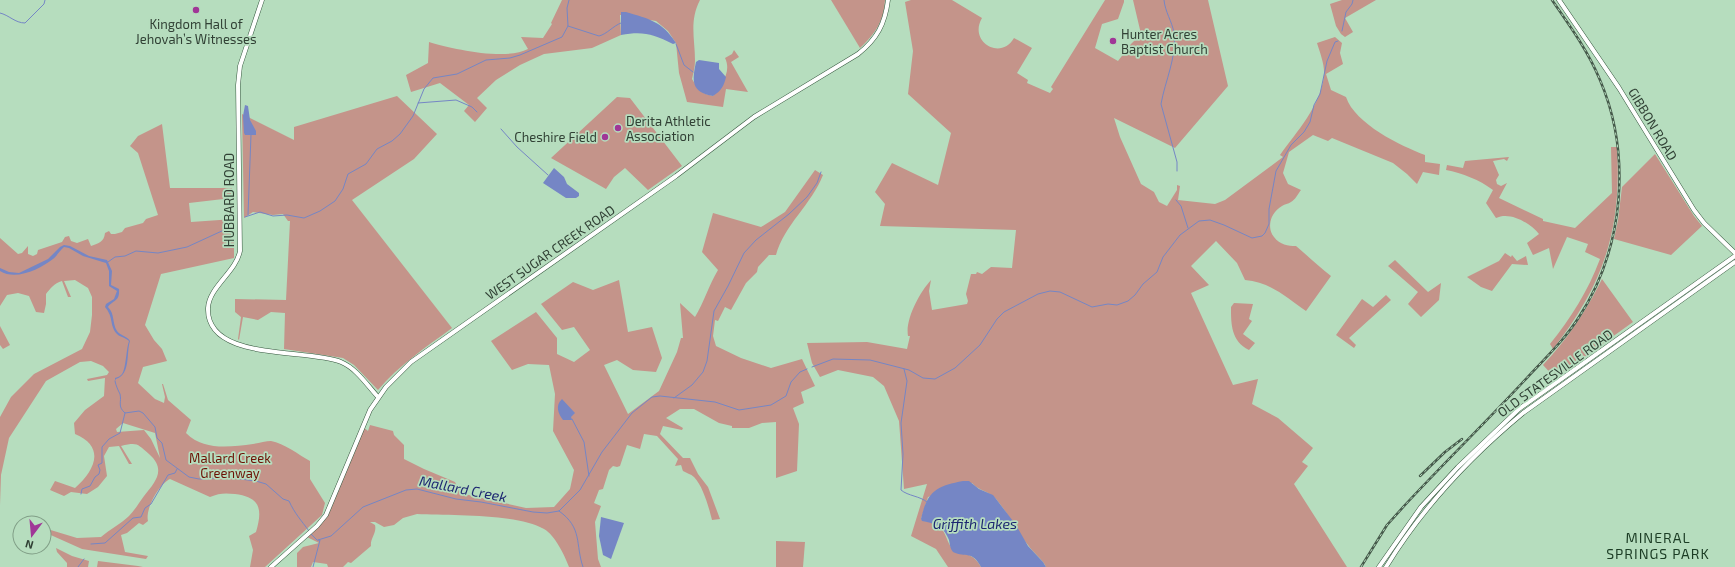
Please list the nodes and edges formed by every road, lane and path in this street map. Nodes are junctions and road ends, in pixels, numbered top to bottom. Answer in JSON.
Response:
{"nodes":[{"id":1,"x":262,"y":0,"type":"edge"},
{"id":2,"x":888,"y":0,"type":"edge"},
{"id":3,"x":1559,"y":0,"type":"edge"},
{"id":4,"x":1735,"y":255,"type":"edge"},
{"id":5,"x":1735,"y":262,"type":"edge"},
{"id":6,"x":378,"y":397,"type":"junction"},
{"id":7,"x":270,"y":567,"type":"edge"},
{"id":8,"x":1379,"y":567,"type":"edge"},
{"id":9,"x":1386,"y":567,"type":"edge"}],
"edges":[{"from":1,"to":6,"type":"main road","name":"HUBBARD ROAD"},
{"from":2,"to":6,"type":"main road","name":"WEST SUGAR CREEK ROAD"},
{"from":3,"to":4,"type":"main road","name":"GIBBON ROAD"},
{"from":4,"to":8,"type":"main road","name":"OLD STATESVILLE ROAD"},
{"from":5,"to":9,"type":"main road","name":"OLD STATESVILLE ROAD"},
{"from":6,"to":7,"type":"main road","name":"WEST SUGAR CREEK ROAD"}]}
